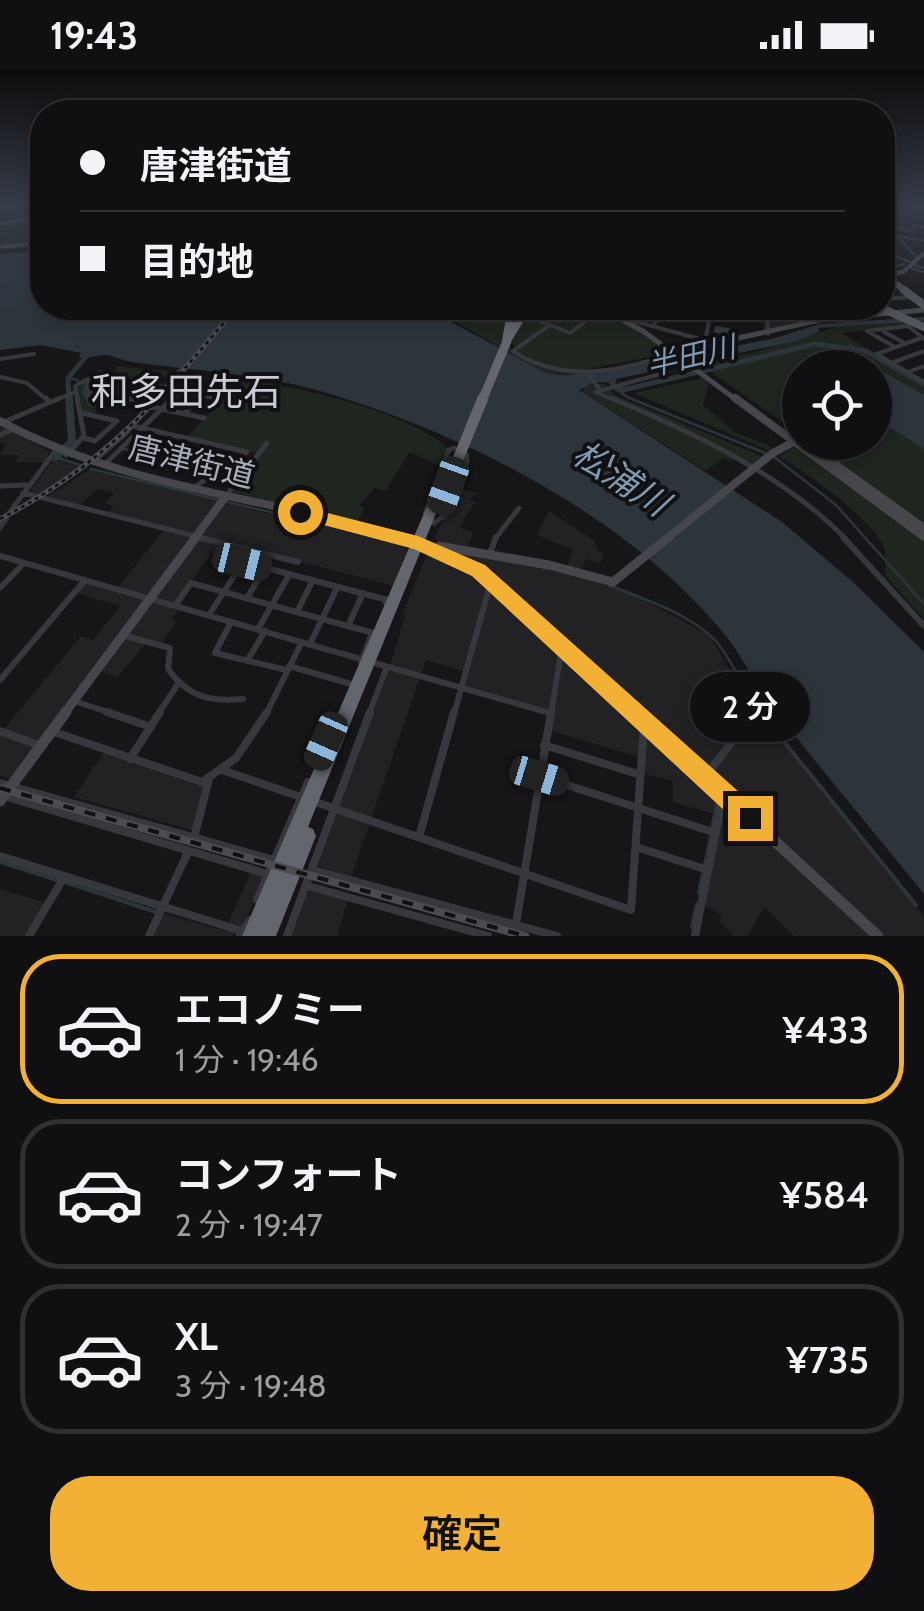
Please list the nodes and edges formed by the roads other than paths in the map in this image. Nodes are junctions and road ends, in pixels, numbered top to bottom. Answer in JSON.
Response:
{"nodes":[{"id":1,"x":917,"y":260,"type":"edge"},
{"id":2,"x":924,"y":270,"type":"edge"},
{"id":3,"x":895,"y":283,"type":"edge"},
{"id":4,"x":895,"y":285,"type":"edge"},
{"id":5,"x":898,"y":285,"type":"junction"},
{"id":6,"x":913,"y":297,"type":"junction"},
{"id":7,"x":895,"y":298,"type":"edge"},
{"id":8,"x":924,"y":308,"type":"edge"},
{"id":9,"x":895,"y":314,"type":"joint"},
{"id":10,"x":507,"y":320,"type":"edge"},
{"id":11,"x":520,"y":320,"type":"edge"},
{"id":12,"x":540,"y":320,"type":"edge"},
{"id":13,"x":589,"y":320,"type":"edge"},
{"id":14,"x":629,"y":320,"type":"edge"},
{"id":15,"x":633,"y":320,"type":"edge"},
{"id":16,"x":656,"y":320,"type":"edge"},
{"id":17,"x":709,"y":320,"type":"edge"},
{"id":18,"x":767,"y":320,"type":"edge"},
{"id":19,"x":825,"y":320,"type":"edge"},
{"id":20,"x":654,"y":324,"type":"junction"},
{"id":21,"x":550,"y":326,"type":"junction"},
{"id":22,"x":921,"y":326,"type":"edge"},
{"id":23,"x":894,"y":328,"type":"junction"},
{"id":24,"x":881,"y":330,"type":"junction"},
{"id":25,"x":768,"y":334,"type":"junction"},
{"id":26,"x":920,"y":339,"type":"edge"},
{"id":27,"x":507,"y":341,"type":"junction"},
{"id":28,"x":705,"y":341,"type":"junction"},
{"id":29,"x":722,"y":344,"type":"junction"},
{"id":30,"x":905,"y":344,"type":"junction"},
{"id":31,"x":895,"y":348,"type":"junction"},
{"id":32,"x":889,"y":350,"type":"edge"},
{"id":33,"x":924,"y":351,"type":"edge"},
{"id":34,"x":676,"y":352,"type":"junction"},
{"id":35,"x":34,"y":354,"type":"dead end"},
{"id":36,"x":0,"y":359,"type":"edge"},
{"id":37,"x":892,"y":363,"type":"joint"},
{"id":38,"x":924,"y":366,"type":"edge"},
{"id":39,"x":180,"y":370,"type":"dead end"},
{"id":40,"x":584,"y":371,"type":"junction"},
{"id":41,"x":101,"y":372,"type":"dead end"},
{"id":42,"x":668,"y":372,"type":"dead end"},
{"id":43,"x":908,"y":372,"type":"junction"},
{"id":44,"x":0,"y":377,"type":"edge"},
{"id":45,"x":140,"y":382,"type":"dead end"},
{"id":46,"x":924,"y":382,"type":"edge"},
{"id":47,"x":165,"y":388,"type":"junction"},
{"id":48,"x":599,"y":388,"type":"junction"},
{"id":49,"x":180,"y":391,"type":"junction"},
{"id":50,"x":74,"y":393,"type":"junction"},
{"id":51,"x":202,"y":395,"type":"junction"},
{"id":52,"x":127,"y":396,"type":"dead end"},
{"id":53,"x":214,"y":398,"type":"dead end"},
{"id":54,"x":49,"y":402,"type":"junction"},
{"id":55,"x":150,"y":406,"type":"junction"},
{"id":56,"x":162,"y":409,"type":"junction"},
{"id":57,"x":82,"y":413,"type":"junction"},
{"id":58,"x":184,"y":413,"type":"junction"},
{"id":59,"x":204,"y":418,"type":"dead end"},
{"id":60,"x":1,"y":422,"type":"edge"},
{"id":61,"x":133,"y":426,"type":"junction"},
{"id":62,"x":142,"y":428,"type":"junction"},
{"id":63,"x":782,"y":428,"type":"edge"},
{"id":64,"x":13,"y":429,"type":"junction"},
{"id":65,"x":0,"y":435,"type":"edge"},
{"id":66,"x":84,"y":438,"type":"junction"},
{"id":67,"x":267,"y":443,"type":"dead end"},
{"id":68,"x":782,"y":449,"type":"edge"},
{"id":69,"x":61,"y":452,"type":"junction"},
{"id":70,"x":825,"y":460,"type":"edge"},
{"id":71,"x":827,"y":460,"type":"edge"},
{"id":72,"x":92,"y":462,"type":"junction"},
{"id":73,"x":103,"y":465,"type":"junction"},
{"id":74,"x":753,"y":469,"type":"junction"},
{"id":75,"x":0,"y":486,"type":"edge"},
{"id":76,"x":193,"y":488,"type":"junction"},
{"id":77,"x":26,"y":491,"type":"junction"},
{"id":78,"x":223,"y":499,"type":"junction"},
{"id":79,"x":518,"y":508,"type":"dead end"},
{"id":80,"x":9,"y":512,"type":"junction"},
{"id":81,"x":0,"y":516,"type":"edge"},
{"id":82,"x":0,"y":526,"type":"edge"},
{"id":83,"x":924,"y":528,"type":"edge"},
{"id":84,"x":196,"y":536,"type":"junction"},
{"id":85,"x":924,"y":538,"type":"edge"},
{"id":86,"x":422,"y":544,"type":"junction"},
{"id":87,"x":490,"y":553,"type":"junction"},
{"id":88,"x":0,"y":556,"type":"edge"},
{"id":89,"x":298,"y":562,"type":"dead end"},
{"id":90,"x":24,"y":563,"type":"junction"},
{"id":91,"x":266,"y":568,"type":"junction"},
{"id":92,"x":289,"y":574,"type":"junction"},
{"id":93,"x":85,"y":580,"type":"junction"},
{"id":94,"x":313,"y":580,"type":"junction"},
{"id":95,"x":492,"y":581,"type":"junction"},
{"id":96,"x":337,"y":586,"type":"junction"},
{"id":97,"x":0,"y":588,"type":"edge"},
{"id":98,"x":224,"y":592,"type":"junction"},
{"id":99,"x":362,"y":593,"type":"junction"},
{"id":100,"x":149,"y":598,"type":"junction"},
{"id":101,"x":247,"y":598,"type":"junction"},
{"id":102,"x":272,"y":605,"type":"junction"},
{"id":103,"x":176,"y":606,"type":"junction"},
{"id":104,"x":297,"y":612,"type":"junction"},
{"id":105,"x":209,"y":615,"type":"junction"},
{"id":106,"x":322,"y":619,"type":"junction"},
{"id":107,"x":231,"y":622,"type":"junction"},
{"id":108,"x":348,"y":626,"type":"junction"},
{"id":109,"x":924,"y":626,"type":"edge"},
{"id":110,"x":262,"y":630,"type":"junction"},
{"id":111,"x":373,"y":633,"type":"junction"},
{"id":112,"x":122,"y":635,"type":"junction"},
{"id":113,"x":306,"y":643,"type":"junction"},
{"id":114,"x":562,"y":646,"type":"junction"},
{"id":115,"x":247,"y":661,"type":"junction"},
{"id":116,"x":374,"y":662,"type":"junction"},
{"id":117,"x":288,"y":668,"type":"junction"},
{"id":118,"x":0,"y":680,"type":"edge"},
{"id":119,"x":178,"y":684,"type":"junction"},
{"id":120,"x":351,"y":684,"type":"junction"},
{"id":121,"x":462,"y":688,"type":"junction"},
{"id":122,"x":243,"y":698,"type":"dead end"},
{"id":123,"x":74,"y":701,"type":"junction"},
{"id":124,"x":550,"y":712,"type":"junction"},
{"id":125,"x":645,"y":722,"type":"junction"},
{"id":126,"x":151,"y":727,"type":"junction"},
{"id":127,"x":0,"y":731,"type":"edge"},
{"id":128,"x":51,"y":731,"type":"junction"},
{"id":129,"x":739,"y":733,"type":"dead end"},
{"id":130,"x":544,"y":745,"type":"junction"},
{"id":131,"x":40,"y":746,"type":"junction"},
{"id":132,"x":130,"y":759,"type":"junction"},
{"id":133,"x":222,"y":770,"type":"junction"},
{"id":134,"x":640,"y":775,"type":"junction"},
{"id":135,"x":539,"y":776,"type":"junction"},
{"id":136,"x":705,"y":777,"type":"junction"},
{"id":137,"x":209,"y":780,"type":"junction"},
{"id":138,"x":5,"y":784,"type":"edge"},
{"id":139,"x":724,"y":794,"type":"junction"},
{"id":140,"x":1,"y":797,"type":"edge"},
{"id":141,"x":317,"y":803,"type":"junction"},
{"id":142,"x":639,"y":807,"type":"junction"},
{"id":143,"x":716,"y":833,"type":"junction"},
{"id":144,"x":419,"y":837,"type":"junction"},
{"id":145,"x":194,"y":838,"type":"junction"},
{"id":146,"x":636,"y":847,"type":"junction"},
{"id":147,"x":188,"y":852,"type":"junction"},
{"id":148,"x":0,"y":856,"type":"edge"},
{"id":149,"x":274,"y":860,"type":"junction"},
{"id":150,"x":312,"y":870,"type":"junction"},
{"id":151,"x":708,"y":870,"type":"junction"},
{"id":152,"x":522,"y":873,"type":"junction"},
{"id":153,"x":268,"y":874,"type":"junction"},
{"id":154,"x":62,"y":880,"type":"junction"},
{"id":155,"x":306,"y":886,"type":"junction"},
{"id":156,"x":162,"y":908,"type":"junction"},
{"id":157,"x":515,"y":931,"type":"edge"},
{"id":158,"x":252,"y":935,"type":"edge"},
{"id":159,"x":29,"y":936,"type":"edge"},
{"id":160,"x":149,"y":936,"type":"edge"},
{"id":161,"x":288,"y":936,"type":"edge"},
{"id":162,"x":488,"y":936,"type":"edge"},
{"id":163,"x":557,"y":936,"type":"edge"},
{"id":164,"x":696,"y":936,"type":"edge"},
{"id":165,"x":878,"y":936,"type":"edge"}],
"edges":[{"from":1,"to":2,"type":"street"},
{"from":3,"to":5,"type":"main road"},
{"from":4,"to":5,"type":"street"},
{"from":5,"to":6,"type":"main road"},
{"from":6,"to":7,"type":"street"},
{"from":6,"to":8,"type":"main road"},
{"from":8,"to":9,"type":"street"},
{"from":9,"to":22,"type":"main road"},
{"from":10,"to":27,"type":"highway"},
{"from":11,"to":27,"type":"highway"},
{"from":12,"to":21,"type":"street"},
{"from":13,"to":21,"type":"street"},
{"from":14,"to":34,"type":"street"},
{"from":15,"to":20,"type":"street"},
{"from":16,"to":20,"type":"street"},
{"from":17,"to":28,"type":"street"},
{"from":18,"to":25,"type":"street"},
{"from":19,"to":25,"type":"street"},
{"from":20,"to":28,"type":"street"},
{"from":21,"to":40,"type":"street"},
{"from":23,"to":24,"type":"street"},
{"from":23,"to":26,"type":"street"},
{"from":23,"to":26,"type":"street"},
{"from":24,"to":30,"type":"street"},
{"from":24,"to":31,"type":"street"},
{"from":25,"to":29,"type":"street"},
{"from":26,"to":30,"type":"street"},
{"from":27,"to":86,"type":"highway","bridge":true},
{"from":28,"to":29,"type":"street"},
{"from":29,"to":34,"type":"street"},
{"from":30,"to":31,"type":"street"},
{"from":31,"to":32,"type":"street"},
{"from":33,"to":37,"type":"street"},
{"from":34,"to":40,"type":"street"},
{"from":34,"to":63,"type":"street"},
{"from":35,"to":36,"type":"street"},
{"from":37,"to":43,"type":"street"},
{"from":38,"to":43,"type":"street"},
{"from":39,"to":47,"type":"street"},
{"from":40,"to":48,"type":"street"},
{"from":41,"to":50,"type":"street"},
{"from":42,"to":48,"type":"street"},
{"from":43,"to":46,"type":"street"},
{"from":44,"to":54,"type":"street"},
{"from":45,"to":47,"type":"street"},
{"from":47,"to":49,"type":"street"},
{"from":47,"to":55,"type":"street"},
{"from":48,"to":74,"type":"street"},
{"from":49,"to":51,"type":"street"},
{"from":49,"to":56,"type":"street"},
{"from":50,"to":54,"type":"street"},
{"from":50,"to":57,"type":"street"},
{"from":51,"to":53,"type":"street"},
{"from":51,"to":58,"type":"street"},
{"from":52,"to":55,"type":"street"},
{"from":54,"to":60,"type":"street"},
{"from":55,"to":56,"type":"street"},
{"from":55,"to":61,"type":"street"},
{"from":56,"to":58,"type":"street"},
{"from":56,"to":62,"type":"street"},
{"from":57,"to":66,"type":"street"},
{"from":57,"to":66,"type":"street"},
{"from":58,"to":59,"type":"street"},
{"from":60,"to":64,"type":"street","name":"唐津街道"},
{"from":61,"to":62,"type":"street"},
{"from":61,"to":72,"type":"street"},
{"from":62,"to":73,"type":"street"},
{"from":62,"to":76,"type":"street"},
{"from":64,"to":65,"type":"street"},
{"from":64,"to":69,"type":"street","name":"唐津街道"},
{"from":66,"to":69,"type":"street"},
{"from":67,"to":78,"type":"street"},
{"from":68,"to":74,"type":"street"},
{"from":69,"to":72,"type":"street","name":"唐津街道"},
{"from":69,"to":77,"type":"street"},
{"from":70,"to":85,"type":"street"},
{"from":71,"to":83,"type":"street"},
{"from":72,"to":73,"type":"street","name":"唐津街道"},
{"from":73,"to":76,"type":"street","name":"唐津街道"},
{"from":74,"to":87,"type":"street"},
{"from":74,"to":109,"type":"street"},
{"from":75,"to":77,"type":"street"},
{"from":76,"to":78,"type":"street","name":"唐津街道"},
{"from":77,"to":80,"type":"street"},
{"from":77,"to":84,"type":"street"},
{"from":78,"to":84,"type":"street"},
{"from":78,"to":86,"type":"street","name":"唐津街道"},
{"from":79,"to":87,"type":"street"},
{"from":80,"to":81,"type":"street"},
{"from":80,"to":82,"type":"street"},
{"from":84,"to":89,"type":"street"},
{"from":84,"to":100,"type":"street"},
{"from":86,"to":87,"type":"street"},
{"from":86,"to":95,"type":"street"},
{"from":86,"to":116,"type":"highway"},
{"from":88,"to":90,"type":"street"},
{"from":90,"to":93,"type":"street"},
{"from":90,"to":97,"type":"street"},
{"from":91,"to":92,"type":"street"},
{"from":91,"to":98,"type":"street"},
{"from":91,"to":101,"type":"street"},
{"from":92,"to":94,"type":"street"},
{"from":92,"to":102,"type":"street"},
{"from":93,"to":100,"type":"street"},
{"from":93,"to":118,"type":"street"},
{"from":94,"to":96,"type":"street"},
{"from":94,"to":104,"type":"street"},
{"from":95,"to":114,"type":"street"},
{"from":95,"to":121,"type":"street"},
{"from":96,"to":99,"type":"street"},
{"from":96,"to":106,"type":"street"},
{"from":98,"to":101,"type":"street"},
{"from":98,"to":103,"type":"street"},
{"from":98,"to":105,"type":"street"},
{"from":99,"to":108,"type":"street"},
{"from":99,"to":111,"type":"street"},
{"from":100,"to":103,"type":"street"},
{"from":100,"to":112,"type":"street"},
{"from":101,"to":102,"type":"street"},
{"from":102,"to":104,"type":"street"},
{"from":102,"to":110,"type":"street"},
{"from":103,"to":105,"type":"street"},
{"from":104,"to":106,"type":"street"},
{"from":105,"to":107,"type":"street"},
{"from":106,"to":108,"type":"street"},
{"from":106,"to":113,"type":"street"},
{"from":107,"to":110,"type":"street"},
{"from":107,"to":115,"type":"street"},
{"from":108,"to":111,"type":"street"},
{"from":110,"to":113,"type":"street"},
{"from":110,"to":115,"type":"street"},
{"from":111,"to":116,"type":"street"},
{"from":112,"to":119,"type":"street"},
{"from":112,"to":123,"type":"street"},
{"from":113,"to":116,"type":"street"},
{"from":113,"to":117,"type":"street"},
{"from":114,"to":124,"type":"street"},
{"from":114,"to":125,"type":"street"},
{"from":115,"to":117,"type":"street"},
{"from":116,"to":120,"type":"street"},
{"from":116,"to":121,"type":"street"},
{"from":116,"to":141,"type":"highway"},
{"from":117,"to":120,"type":"street"},
{"from":117,"to":133,"type":"street"},
{"from":119,"to":122,"type":"street"},
{"from":119,"to":126,"type":"street"},
{"from":120,"to":141,"type":"street"},
{"from":121,"to":124,"type":"street"},
{"from":121,"to":144,"type":"street"},
{"from":123,"to":126,"type":"street"},
{"from":123,"to":128,"type":"street"},
{"from":124,"to":130,"type":"street"},
{"from":125,"to":134,"type":"street"},
{"from":125,"to":136,"type":"street"},
{"from":126,"to":132,"type":"street"},
{"from":127,"to":131,"type":"street"},
{"from":128,"to":131,"type":"street"},
{"from":128,"to":132,"type":"street"},
{"from":129,"to":136,"type":"street"},
{"from":130,"to":134,"type":"street"},
{"from":130,"to":135,"type":"street"},
{"from":131,"to":138,"type":"street"},
{"from":132,"to":137,"type":"street"},
{"from":133,"to":137,"type":"street"},
{"from":133,"to":141,"type":"street"},
{"from":134,"to":142,"type":"street"},
{"from":135,"to":142,"type":"street"},
{"from":135,"to":152,"type":"street"},
{"from":136,"to":139,"type":"street"},
{"from":137,"to":145,"type":"street"},
{"from":138,"to":140,"type":"street"},
{"from":138,"to":145,"type":"street"},
{"from":139,"to":143,"type":"street"},
{"from":139,"to":165,"type":"street"},
{"from":140,"to":147,"type":"street"},
{"from":141,"to":144,"type":"street"},
{"from":141,"to":149,"type":"street"},
{"from":141,"to":150,"type":"street"},
{"from":141,"to":158,"type":"highway"},
{"from":142,"to":143,"type":"street"},
{"from":142,"to":146,"type":"street"},
{"from":143,"to":151,"type":"street"},
{"from":144,"to":152,"type":"street"},
{"from":145,"to":149,"type":"street"},
{"from":146,"to":151,"type":"street"},
{"from":146,"to":152,"type":"street"},
{"from":147,"to":153,"type":"street"},
{"from":147,"to":156,"type":"street"},
{"from":148,"to":154,"type":"street"},
{"from":149,"to":153,"type":"street"},
{"from":150,"to":155,"type":"street"},
{"from":150,"to":157,"type":"street"},
{"from":151,"to":164,"type":"street"},
{"from":152,"to":157,"type":"street"},
{"from":153,"to":158,"type":"street"},
{"from":154,"to":156,"type":"street"},
{"from":154,"to":159,"type":"street"},
{"from":155,"to":161,"type":"street"},
{"from":155,"to":162,"type":"street"},
{"from":156,"to":158,"type":"street"},
{"from":156,"to":160,"type":"street"},
{"from":157,"to":163,"type":"street"}]}
